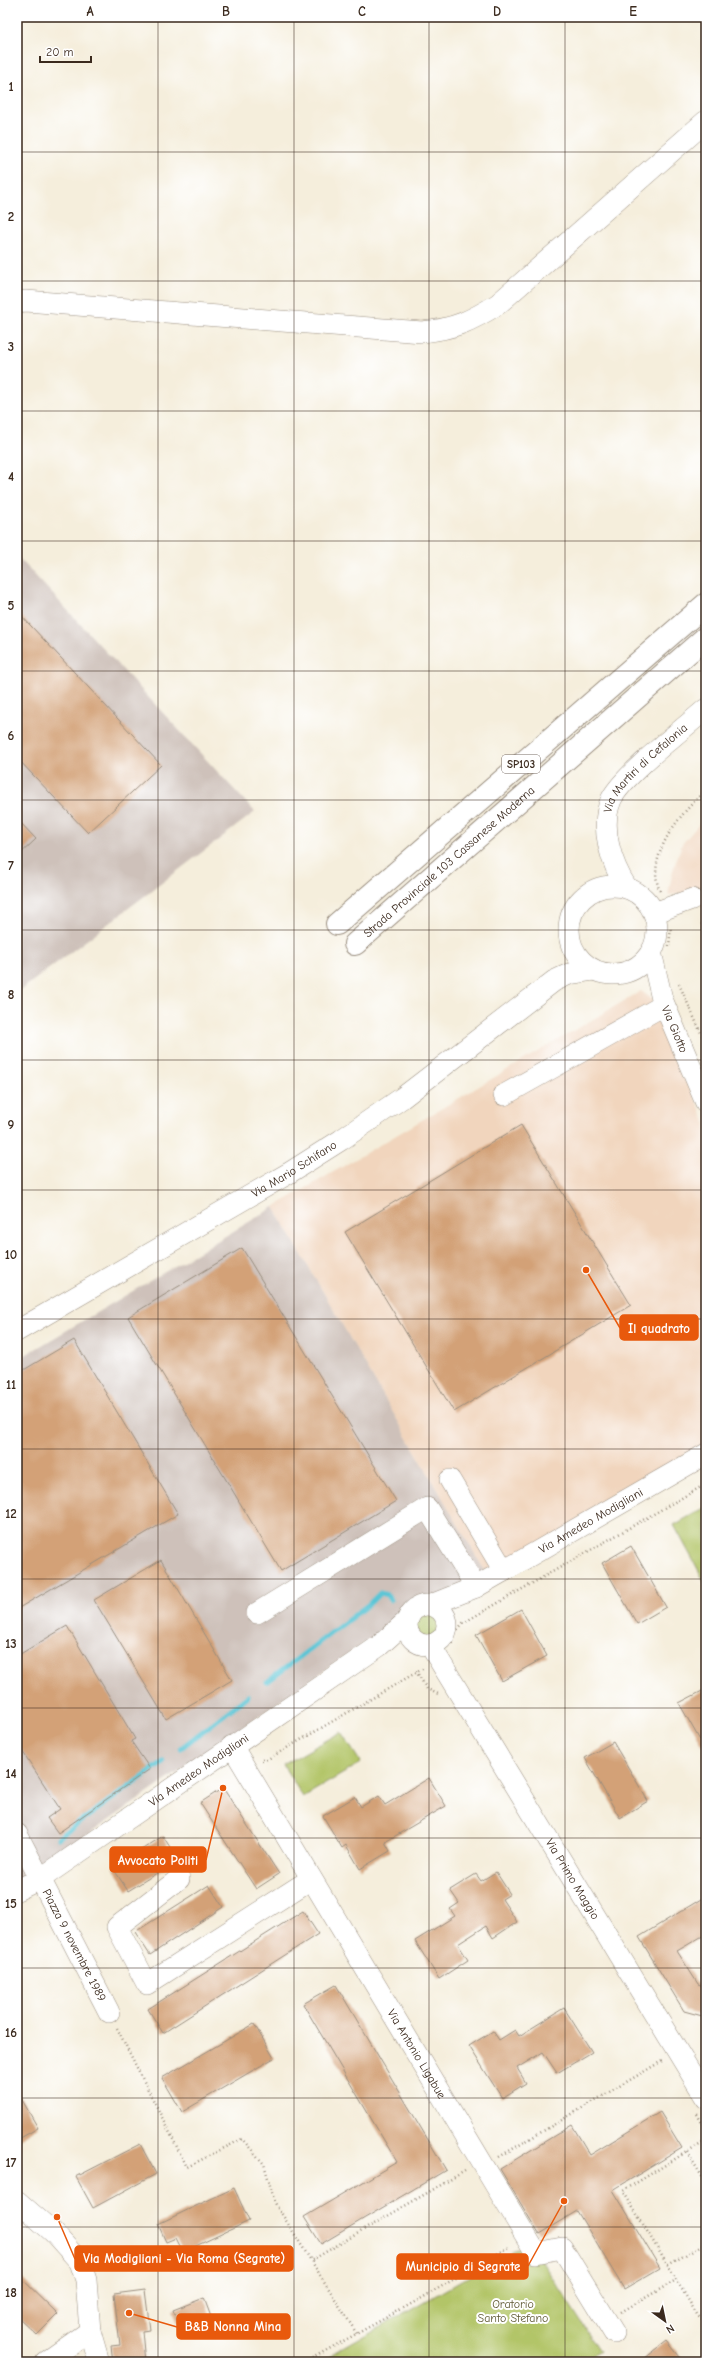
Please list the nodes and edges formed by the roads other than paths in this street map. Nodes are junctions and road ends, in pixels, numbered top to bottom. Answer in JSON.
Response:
{"nodes":[{"id":1,"x":706,"y":121,"type":"edge"},
{"id":2,"x":17,"y":302,"type":"edge"},
{"id":3,"x":706,"y":604,"type":"edge"},
{"id":4,"x":706,"y":637,"type":"edge"},
{"id":5,"x":706,"y":709,"type":"edge"},
{"id":6,"x":609,"y":840,"type":"junction"},
{"id":7,"x":627,"y":888,"type":"junction"},
{"id":8,"x":590,"y":892,"type":"junction"},
{"id":9,"x":692,"y":899,"type":"dead end"},
{"id":10,"x":662,"y":910,"type":"junction"},
{"id":11,"x":337,"y":924,"type":"dead end"},
{"id":12,"x":569,"y":938,"type":"junction"},
{"id":13,"x":355,"y":944,"type":"dead end"},
{"id":14,"x":660,"y":950,"type":"junction"},
{"id":15,"x":594,"y":970,"type":"junction"},
{"id":16,"x":624,"y":973,"type":"junction"},
{"id":17,"x":554,"y":981,"type":"junction"},
{"id":18,"x":663,"y":1002,"type":"junction"},
{"id":19,"x":504,"y":1094,"type":"dead end"},
{"id":20,"x":706,"y":1103,"type":"edge"},
{"id":21,"x":17,"y":1331,"type":"edge"},
{"id":22,"x":706,"y":1454,"type":"edge"},
{"id":23,"x":450,"y":1480,"type":"dead end"},
{"id":24,"x":504,"y":1571,"type":"junction"},
{"id":25,"x":476,"y":1587,"type":"junction"},
{"id":26,"x":431,"y":1605,"type":"junction"},
{"id":27,"x":257,"y":1613,"type":"dead end"},
{"id":28,"x":408,"y":1620,"type":"junction"},
{"id":29,"x":434,"y":1641,"type":"junction"},
{"id":30,"x":379,"y":1646,"type":"junction"},
{"id":31,"x":232,"y":1746,"type":"junction"},
{"id":32,"x":17,"y":1834,"type":"edge"},
{"id":33,"x":40,"y":1878,"type":"junction"},
{"id":34,"x":179,"y":1878,"type":"dead end"},
{"id":35,"x":311,"y":1879,"type":"junction"},
{"id":36,"x":17,"y":1890,"type":"edge"},
{"id":37,"x":109,"y":2012,"type":"road end"},
{"id":38,"x":706,"y":2098,"type":"edge"},
{"id":39,"x":17,"y":2202,"type":"edge"},
{"id":40,"x":610,"y":2327,"type":"road end"},
{"id":41,"x":90,"y":2331,"type":"junction"},
{"id":42,"x":46,"y":2362,"type":"edge"},
{"id":43,"x":99,"y":2362,"type":"edge"}],
"edges":[{"from":1,"to":2,"type":"street"},
{"from":3,"to":11,"type":"highway","number":"SP103"},
{"from":4,"to":13,"type":"highway","name":"Strada Provinciale 103 Cassanese Moderna","number":"SP103"},
{"from":5,"to":6,"type":"street","name":"Via Martiri di Cefalonia"},
{"from":6,"to":7,"type":"street","name":"Via Martiri di Cefalonia"},
{"from":6,"to":8,"type":"street","name":"Via Martiri di Cefalonia"},
{"from":7,"to":8,"type":"street"},
{"from":7,"to":10,"type":"street"},
{"from":8,"to":12,"type":"street"},
{"from":9,"to":10,"type":"street"},
{"from":10,"to":14,"type":"street"},
{"from":12,"to":15,"type":"street"},
{"from":12,"to":17,"type":"street"},
{"from":14,"to":16,"type":"street"},
{"from":14,"to":18,"type":"street","name":"Via Giotto"},
{"from":15,"to":16,"type":"street"},
{"from":15,"to":17,"type":"street","name":"Via Mario Schifano"},
{"from":16,"to":18,"type":"street","name":"Via Giotto"},
{"from":17,"to":21,"type":"street","name":"Via Mario Schifano"},
{"from":18,"to":19,"type":"street"},
{"from":18,"to":20,"type":"street","name":"Via Giotto"},
{"from":22,"to":24,"type":"street","name":"Via Amedeo Modigliani"},
{"from":23,"to":24,"type":"street"},
{"from":24,"to":25,"type":"street","name":"Via Amedeo Modigliani"},
{"from":25,"to":26,"type":"street","name":"Via Amedeo Modigliani"},
{"from":25,"to":27,"type":"street"},
{"from":25,"to":29,"type":"street","name":"Via Amedeo Modigliani"},
{"from":26,"to":28,"type":"street","name":"Via Amedeo Modigliani"},
{"from":26,"to":29,"type":"street"},
{"from":28,"to":29,"type":"street"},
{"from":28,"to":30,"type":"street","name":"Via Amedeo Modigliani"},
{"from":29,"to":30,"type":"street","name":"Via Amedeo Modigliani"},
{"from":29,"to":38,"type":"street","name":"Via Primo Maggio"},
{"from":30,"to":31,"type":"street","name":"Via Amedeo Modigliani"},
{"from":31,"to":33,"type":"street","name":"Via Amedeo Modigliani"},
{"from":31,"to":35,"type":"street","name":"Via Antonio Ligabue"},
{"from":32,"to":33,"type":"street","name":"Piazza 9 novembre 1989"},
{"from":33,"to":36,"type":"street","name":"Via Amedeo Modigliani"},
{"from":33,"to":37,"type":"street","name":"Piazza 9 novembre 1989"},
{"from":34,"to":35,"type":"street"},
{"from":35,"to":40,"type":"street","name":"Via Antonio Ligabue"},
{"from":39,"to":41,"type":"street"},
{"from":41,"to":42,"type":"street"},
{"from":41,"to":43,"type":"street"}]}
